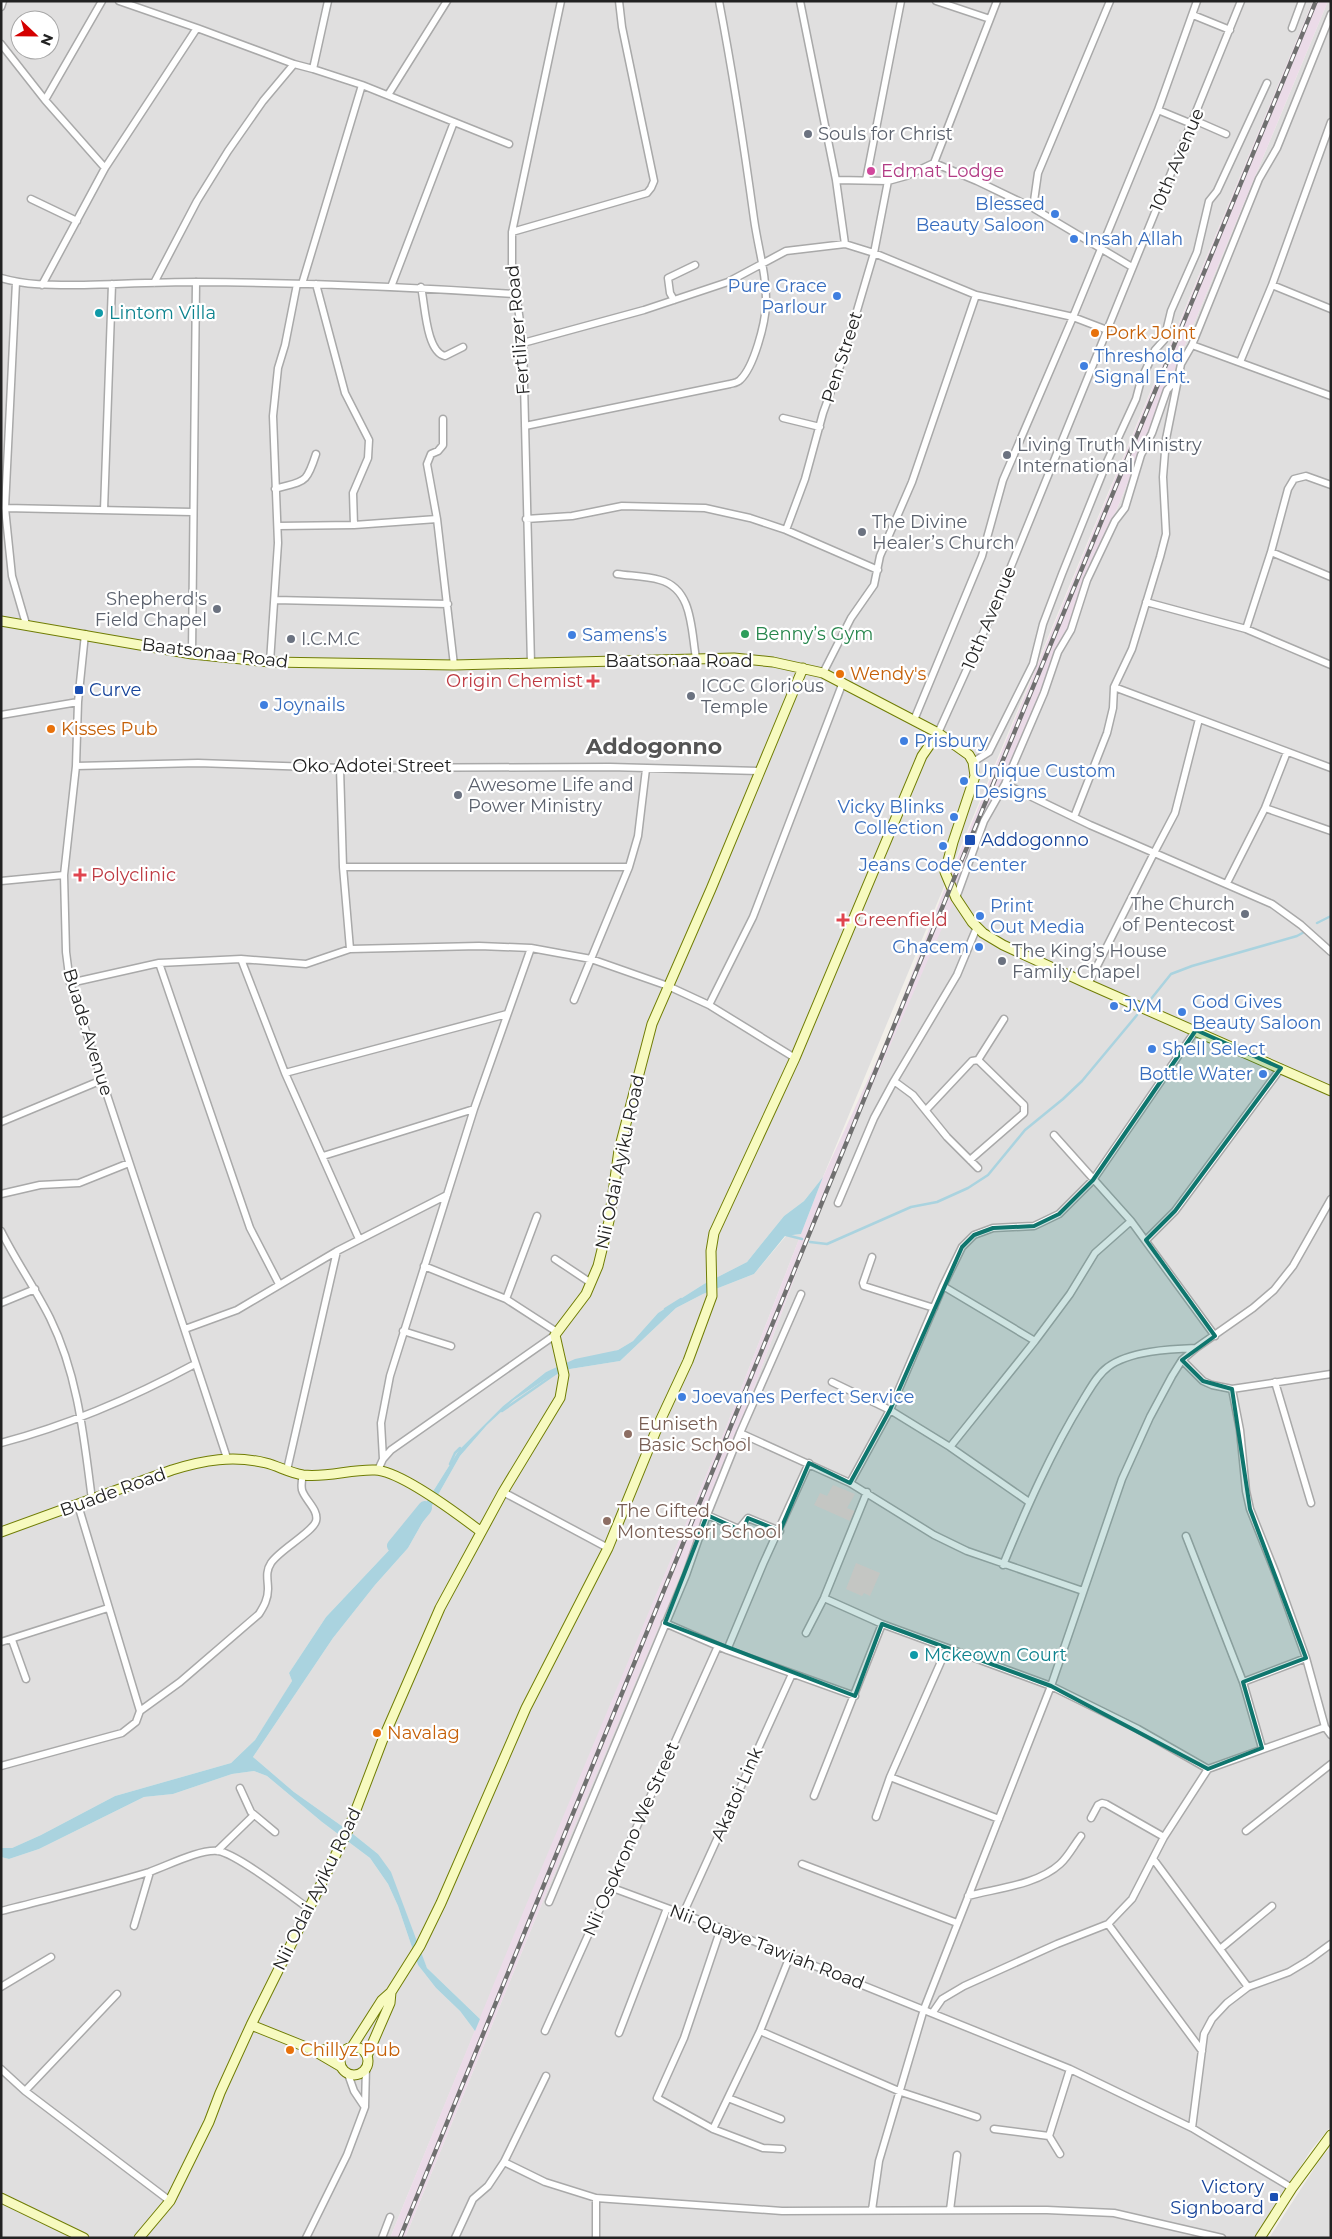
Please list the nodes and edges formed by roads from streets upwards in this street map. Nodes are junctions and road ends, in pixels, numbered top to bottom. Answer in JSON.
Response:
{"nodes":[{"id":1,"x":3,"y":1,"type":"edge"},
{"id":2,"x":102,"y":1,"type":"edge"},
{"id":3,"x":119,"y":1,"type":"edge"},
{"id":4,"x":328,"y":1,"type":"edge"},
{"id":5,"x":447,"y":1,"type":"edge"},
{"id":6,"x":561,"y":1,"type":"edge"},
{"id":7,"x":619,"y":1,"type":"edge"},
{"id":8,"x":719,"y":1,"type":"edge"},
{"id":9,"x":800,"y":1,"type":"edge"},
{"id":10,"x":901,"y":1,"type":"edge"},
{"id":11,"x":936,"y":1,"type":"edge"},
{"id":12,"x":996,"y":1,"type":"edge"},
{"id":13,"x":1110,"y":1,"type":"edge"},
{"id":14,"x":1198,"y":1,"type":"edge"},
{"id":15,"x":1241,"y":1,"type":"edge"},
{"id":16,"x":1302,"y":1,"type":"edge"},
{"id":17,"x":1,"y":7,"type":"edge"},
{"id":18,"x":1331,"y":14,"type":"edge"},
{"id":19,"x":1193,"y":15,"type":"junction"},
{"id":20,"x":990,"y":19,"type":"junction"},
{"id":21,"x":197,"y":28,"type":"junction"},
{"id":22,"x":1292,"y":28,"type":"dead end"},
{"id":23,"x":1230,"y":30,"type":"junction"},
{"id":24,"x":1,"y":44,"type":"edge"},
{"id":25,"x":294,"y":64,"type":"junction"},
{"id":26,"x":313,"y":69,"type":"junction"},
{"id":27,"x":1267,"y":83,"type":"dead end"},
{"id":28,"x":362,"y":85,"type":"junction"},
{"id":29,"x":388,"y":95,"type":"junction"},
{"id":30,"x":45,"y":100,"type":"junction"},
{"id":31,"x":1158,"y":110,"type":"junction"},
{"id":32,"x":454,"y":122,"type":"junction"},
{"id":33,"x":1193,"y":122,"type":"junction"},
{"id":34,"x":1331,"y":122,"type":"edge"},
{"id":35,"x":1226,"y":134,"type":"dead end"},
{"id":36,"x":509,"y":144,"type":"dead end"},
{"id":37,"x":934,"y":163,"type":"junction"},
{"id":38,"x":105,"y":168,"type":"junction"},
{"id":39,"x":836,"y":180,"type":"junction"},
{"id":40,"x":866,"y":180,"type":"junction"},
{"id":41,"x":888,"y":181,"type":"junction"},
{"id":42,"x":31,"y":199,"type":"dead end"},
{"id":43,"x":1033,"y":208,"type":"junction"},
{"id":44,"x":77,"y":220,"type":"junction"},
{"id":45,"x":512,"y":232,"type":"junction"},
{"id":46,"x":845,"y":244,"type":"junction"},
{"id":47,"x":1100,"y":250,"type":"junction"},
{"id":48,"x":874,"y":253,"type":"junction"},
{"id":49,"x":762,"y":264,"type":"junction"},
{"id":50,"x":695,"y":265,"type":"dead end"},
{"id":51,"x":1132,"y":267,"type":"junction"},
{"id":52,"x":1,"y":278,"type":"edge"},
{"id":53,"x":16,"y":282,"type":"junction"},
{"id":54,"x":196,"y":282,"type":"junction"},
{"id":55,"x":154,"y":283,"type":"junction"},
{"id":56,"x":112,"y":284,"type":"junction"},
{"id":57,"x":300,"y":284,"type":"junction"},
{"id":58,"x":316,"y":284,"type":"junction"},
{"id":59,"x":1272,"y":284,"type":"junction"},
{"id":60,"x":42,"y":285,"type":"junction"},
{"id":61,"x":391,"y":287,"type":"junction"},
{"id":62,"x":421,"y":287,"type":"junction"},
{"id":63,"x":515,"y":294,"type":"junction"},
{"id":64,"x":976,"y":295,"type":"junction"},
{"id":65,"x":674,"y":300,"type":"junction"},
{"id":66,"x":1331,"y":309,"type":"edge"},
{"id":67,"x":1073,"y":317,"type":"junction"},
{"id":68,"x":1107,"y":330,"type":"junction"},
{"id":69,"x":523,"y":343,"type":"junction"},
{"id":70,"x":1192,"y":345,"type":"junction"},
{"id":71,"x":463,"y":348,"type":"dead end"},
{"id":72,"x":1240,"y":362,"type":"junction"},
{"id":73,"x":1177,"y":379,"type":"junction"},
{"id":74,"x":1331,"y":396,"type":"edge"},
{"id":75,"x":783,"y":418,"type":"dead end"},
{"id":76,"x":443,"y":419,"type":"dead end"},
{"id":77,"x":525,"y":426,"type":"junction"},
{"id":78,"x":820,"y":427,"type":"junction"},
{"id":79,"x":316,"y":454,"type":"dead end"},
{"id":80,"x":1331,"y":485,"type":"edge"},
{"id":81,"x":275,"y":489,"type":"junction"},
{"id":82,"x":5,"y":508,"type":"junction"},
{"id":83,"x":104,"y":510,"type":"junction"},
{"id":84,"x":192,"y":512,"type":"junction"},
{"id":85,"x":437,"y":519,"type":"junction"},
{"id":86,"x":526,"y":519,"type":"junction"},
{"id":87,"x":354,"y":525,"type":"junction"},
{"id":88,"x":278,"y":526,"type":"junction"},
{"id":89,"x":786,"y":530,"type":"junction"},
{"id":90,"x":1271,"y":552,"type":"junction"},
{"id":91,"x":878,"y":570,"type":"junction"},
{"id":92,"x":617,"y":574,"type":"dead end"},
{"id":93,"x":1331,"y":577,"type":"edge"},
{"id":94,"x":275,"y":600,"type":"junction"},
{"id":95,"x":1146,"y":602,"type":"junction"},
{"id":96,"x":448,"y":604,"type":"junction"},
{"id":97,"x":1,"y":620,"type":"edge"},
{"id":98,"x":26,"y":624,"type":"junction"},
{"id":99,"x":1246,"y":629,"type":"junction"},
{"id":100,"x":85,"y":634,"type":"junction"},
{"id":101,"x":192,"y":654,"type":"junction"},
{"id":102,"x":696,"y":658,"type":"junction"},
{"id":103,"x":270,"y":662,"type":"junction"},
{"id":104,"x":531,"y":664,"type":"junction"},
{"id":105,"x":454,"y":665,"type":"junction"},
{"id":106,"x":1331,"y":665,"type":"edge"},
{"id":107,"x":803,"y":668,"type":"junction"},
{"id":108,"x":823,"y":673,"type":"junction"},
{"id":109,"x":843,"y":682,"type":"junction"},
{"id":110,"x":1114,"y":687,"type":"junction"},
{"id":111,"x":78,"y":702,"type":"junction"},
{"id":112,"x":1,"y":715,"type":"edge"},
{"id":113,"x":1199,"y":719,"type":"junction"},
{"id":114,"x":914,"y":720,"type":"junction"},
{"id":115,"x":938,"y":733,"type":"junction"},
{"id":116,"x":1287,"y":752,"type":"junction"},
{"id":117,"x":973,"y":762,"type":"junction"},
{"id":118,"x":76,"y":766,"type":"junction"},
{"id":119,"x":1330,"y":767,"type":"edge"},
{"id":120,"x":340,"y":768,"type":"junction"},
{"id":121,"x":646,"y":769,"type":"junction"},
{"id":122,"x":759,"y":771,"type":"junction"},
{"id":123,"x":1005,"y":784,"type":"junction"},
{"id":124,"x":1265,"y":808,"type":"junction"},
{"id":125,"x":1074,"y":817,"type":"junction"},
{"id":126,"x":1331,"y":831,"type":"edge"},
{"id":127,"x":1154,"y":852,"type":"junction"},
{"id":128,"x":343,"y":867,"type":"junction"},
{"id":129,"x":628,"y":867,"type":"junction"},
{"id":130,"x":64,"y":875,"type":"junction"},
{"id":131,"x":1,"y":881,"type":"edge"},
{"id":132,"x":1227,"y":883,"type":"junction"},
{"id":133,"x":956,"y":898,"type":"junction"},
{"id":134,"x":977,"y":928,"type":"junction"},
{"id":135,"x":350,"y":948,"type":"junction"},
{"id":136,"x":531,"y":948,"type":"junction"},
{"id":137,"x":1331,"y":952,"type":"edge"},
{"id":138,"x":242,"y":959,"type":"junction"},
{"id":139,"x":591,"y":959,"type":"junction"},
{"id":140,"x":159,"y":963,"type":"junction"},
{"id":141,"x":70,"y":983,"type":"junction"},
{"id":142,"x":1088,"y":984,"type":"junction"},
{"id":143,"x":668,"y":986,"type":"junction"},
{"id":144,"x":574,"y":1000,"type":"dead end"},
{"id":145,"x":709,"y":1005,"type":"junction"},
{"id":146,"x":507,"y":1014,"type":"junction"},
{"id":147,"x":1004,"y":1019,"type":"dead end"},
{"id":148,"x":1196,"y":1030,"type":"junction"},
{"id":149,"x":795,"y":1058,"type":"junction"},
{"id":150,"x":978,"y":1060,"type":"junction"},
{"id":151,"x":1280,"y":1068,"type":"junction"},
{"id":152,"x":284,"y":1073,"type":"junction"},
{"id":153,"x":102,"y":1080,"type":"junction"},
{"id":154,"x":894,"y":1081,"type":"junction"},
{"id":155,"x":1331,"y":1091,"type":"edge"},
{"id":156,"x":474,"y":1109,"type":"junction"},
{"id":157,"x":926,"y":1110,"type":"junction"},
{"id":158,"x":1,"y":1122,"type":"edge"},
{"id":159,"x":1054,"y":1135,"type":"dead end"},
{"id":160,"x":324,"y":1156,"type":"junction"},
{"id":161,"x":970,"y":1160,"type":"junction"},
{"id":162,"x":129,"y":1163,"type":"junction"},
{"id":163,"x":978,"y":1168,"type":"dead end"},
{"id":164,"x":1093,"y":1180,"type":"junction"},
{"id":165,"x":1,"y":1194,"type":"edge"},
{"id":166,"x":447,"y":1195,"type":"junction"},
{"id":167,"x":1331,"y":1198,"type":"edge"},
{"id":168,"x":838,"y":1203,"type":"dead end"},
{"id":169,"x":537,"y":1216,"type":"dead end"},
{"id":170,"x":1131,"y":1220,"type":"junction"},
{"id":171,"x":1,"y":1231,"type":"edge"},
{"id":172,"x":359,"y":1239,"type":"junction"},
{"id":173,"x":1146,"y":1240,"type":"junction"},
{"id":174,"x":337,"y":1250,"type":"junction"},
{"id":175,"x":872,"y":1257,"type":"dead end"},
{"id":176,"x":555,"y":1259,"type":"dead end"},
{"id":177,"x":424,"y":1266,"type":"junction"},
{"id":178,"x":592,"y":1283,"type":"junction"},
{"id":179,"x":279,"y":1284,"type":"junction"},
{"id":180,"x":943,"y":1286,"type":"junction"},
{"id":181,"x":35,"y":1289,"type":"junction"},
{"id":182,"x":801,"y":1294,"type":"dead end"},
{"id":183,"x":506,"y":1299,"type":"junction"},
{"id":184,"x":1,"y":1303,"type":"edge"},
{"id":185,"x":934,"y":1308,"type":"junction"},
{"id":186,"x":185,"y":1329,"type":"junction"},
{"id":187,"x":403,"y":1331,"type":"junction"},
{"id":188,"x":556,"y":1334,"type":"junction"},
{"id":189,"x":1215,"y":1336,"type":"junction"},
{"id":190,"x":1035,"y":1341,"type":"junction"},
{"id":191,"x":451,"y":1346,"type":"dead end"},
{"id":192,"x":1196,"y":1348,"type":"junction"},
{"id":193,"x":1182,"y":1360,"type":"junction"},
{"id":194,"x":195,"y":1364,"type":"junction"},
{"id":195,"x":1331,"y":1374,"type":"edge"},
{"id":196,"x":832,"y":1382,"type":"dead end"},
{"id":197,"x":1275,"y":1382,"type":"junction"},
{"id":198,"x":1232,"y":1389,"type":"junction"},
{"id":199,"x":890,"y":1410,"type":"junction"},
{"id":200,"x":81,"y":1418,"type":"junction"},
{"id":201,"x":740,"y":1433,"type":"junction"},
{"id":202,"x":1,"y":1443,"type":"edge"},
{"id":203,"x":950,"y":1447,"type":"junction"},
{"id":204,"x":227,"y":1458,"type":"junction"},
{"id":205,"x":383,"y":1459,"type":"junction"},
{"id":206,"x":809,"y":1463,"type":"junction"},
{"id":207,"x":287,"y":1470,"type":"junction"},
{"id":208,"x":378,"y":1470,"type":"junction"},
{"id":209,"x":303,"y":1475,"type":"junction"},
{"id":210,"x":850,"y":1483,"type":"junction"},
{"id":211,"x":502,"y":1492,"type":"junction"},
{"id":212,"x":867,"y":1492,"type":"junction"},
{"id":213,"x":92,"y":1500,"type":"junction"},
{"id":214,"x":1029,"y":1502,"type":"junction"},
{"id":215,"x":1311,"y":1503,"type":"dead end"},
{"id":216,"x":78,"y":1505,"type":"junction"},
{"id":217,"x":707,"y":1515,"type":"junction"},
{"id":218,"x":480,"y":1531,"type":"junction"},
{"id":219,"x":780,"y":1531,"type":"junction"},
{"id":220,"x":1,"y":1532,"type":"edge"},
{"id":221,"x":1186,"y":1536,"type":"dead end"},
{"id":222,"x":608,"y":1548,"type":"junction"},
{"id":223,"x":1003,"y":1565,"type":"junction"},
{"id":224,"x":1083,"y":1591,"type":"junction"},
{"id":225,"x":824,"y":1598,"type":"junction"},
{"id":226,"x":108,"y":1608,"type":"junction"},
{"id":227,"x":665,"y":1623,"type":"junction"},
{"id":228,"x":882,"y":1624,"type":"junction"},
{"id":229,"x":806,"y":1633,"type":"dead end"},
{"id":230,"x":12,"y":1640,"type":"junction"},
{"id":231,"x":1,"y":1642,"type":"edge"},
{"id":232,"x":718,"y":1646,"type":"junction"},
{"id":233,"x":947,"y":1648,"type":"junction"},
{"id":234,"x":727,"y":1650,"type":"junction"},
{"id":235,"x":1306,"y":1658,"type":"junction"},
{"id":236,"x":792,"y":1674,"type":"junction"},
{"id":237,"x":26,"y":1679,"type":"dead end"},
{"id":238,"x":1243,"y":1682,"type":"junction"},
{"id":239,"x":1051,"y":1686,"type":"junction"},
{"id":240,"x":855,"y":1696,"type":"junction"},
{"id":241,"x":140,"y":1711,"type":"junction"},
{"id":242,"x":1325,"y":1727,"type":"junction"},
{"id":243,"x":1331,"y":1735,"type":"edge"},
{"id":244,"x":1262,"y":1748,"type":"junction"},
{"id":245,"x":1331,"y":1764,"type":"edge"},
{"id":246,"x":1,"y":1766,"type":"edge"},
{"id":247,"x":1208,"y":1769,"type":"junction"},
{"id":248,"x":890,"y":1777,"type":"junction"},
{"id":249,"x":240,"y":1788,"type":"dead end"},
{"id":250,"x":814,"y":1796,"type":"dead end"},
{"id":251,"x":254,"y":1815,"type":"junction"},
{"id":252,"x":876,"y":1817,"type":"dead end"},
{"id":253,"x":1091,"y":1818,"type":"dead end"},
{"id":254,"x":999,"y":1819,"type":"junction"},
{"id":255,"x":1246,"y":1831,"type":"dead end"},
{"id":256,"x":275,"y":1832,"type":"dead end"},
{"id":257,"x":1081,"y":1836,"type":"dead end"},
{"id":258,"x":1164,"y":1837,"type":"junction"},
{"id":259,"x":218,"y":1851,"type":"junction"},
{"id":260,"x":1154,"y":1860,"type":"junction"},
{"id":261,"x":802,"y":1864,"type":"dead end"},
{"id":262,"x":150,"y":1872,"type":"junction"},
{"id":263,"x":610,"y":1887,"type":"junction"},
{"id":264,"x":968,"y":1896,"type":"junction"},
{"id":265,"x":550,"y":1902,"type":"dead end"},
{"id":266,"x":1272,"y":1906,"type":"dead end"},
{"id":267,"x":308,"y":1908,"type":"junction"},
{"id":268,"x":666,"y":1908,"type":"junction"},
{"id":269,"x":1,"y":1911,"type":"edge"},
{"id":270,"x":683,"y":1914,"type":"junction"},
{"id":271,"x":957,"y":1923,"type":"junction"},
{"id":272,"x":1108,"y":1924,"type":"junction"},
{"id":273,"x":134,"y":1926,"type":"dead end"},
{"id":274,"x":721,"y":1928,"type":"junction"},
{"id":275,"x":1331,"y":1944,"type":"edge"},
{"id":276,"x":1220,"y":1949,"type":"junction"},
{"id":277,"x":790,"y":1956,"type":"junction"},
{"id":278,"x":51,"y":1957,"type":"dead end"},
{"id":279,"x":1,"y":1987,"type":"edge"},
{"id":280,"x":1248,"y":1987,"type":"junction"},
{"id":281,"x":391,"y":1992,"type":"junction"},
{"id":282,"x":117,"y":1994,"type":"dead end"},
{"id":283,"x":924,"y":2009,"type":"junction"},
{"id":284,"x":933,"y":2012,"type":"junction"},
{"id":285,"x":251,"y":2025,"type":"junction"},
{"id":286,"x":545,"y":2031,"type":"dead end"},
{"id":287,"x":760,"y":2032,"type":"junction"},
{"id":288,"x":619,"y":2033,"type":"dead end"},
{"id":289,"x":311,"y":2049,"type":"junction"},
{"id":290,"x":348,"y":2049,"type":"junction"},
{"id":291,"x":1202,"y":2051,"type":"junction"},
{"id":292,"x":367,"y":2056,"type":"junction"},
{"id":293,"x":340,"y":2066,"type":"junction"},
{"id":294,"x":366,"y":2067,"type":"junction"},
{"id":295,"x":1070,"y":2069,"type":"junction"},
{"id":296,"x":1,"y":2070,"type":"edge"},
{"id":297,"x":348,"y":2074,"type":"junction"},
{"id":298,"x":546,"y":2076,"type":"dead end"},
{"id":299,"x":26,"y":2091,"type":"junction"},
{"id":300,"x":901,"y":2092,"type":"junction"},
{"id":301,"x":728,"y":2098,"type":"junction"},
{"id":302,"x":365,"y":2107,"type":"junction"},
{"id":303,"x":977,"y":2117,"type":"dead end"},
{"id":304,"x":781,"y":2119,"type":"dead end"},
{"id":305,"x":1192,"y":2128,"type":"junction"},
{"id":306,"x":714,"y":2129,"type":"junction"},
{"id":307,"x":994,"y":2130,"type":"dead end"},
{"id":308,"x":1331,"y":2135,"type":"edge"},
{"id":309,"x":1049,"y":2136,"type":"junction"},
{"id":310,"x":782,"y":2149,"type":"dead end"},
{"id":311,"x":1060,"y":2154,"type":"dead end"},
{"id":312,"x":957,"y":2155,"type":"dead end"},
{"id":313,"x":504,"y":2162,"type":"junction"},
{"id":314,"x":1292,"y":2188,"type":"junction"},
{"id":315,"x":1,"y":2198,"type":"edge"},
{"id":316,"x":596,"y":2198,"type":"junction"},
{"id":317,"x":170,"y":2201,"type":"junction"},
{"id":318,"x":872,"y":2210,"type":"junction"},
{"id":319,"x":950,"y":2210,"type":"junction"},
{"id":320,"x":390,"y":2218,"type":"dead end"},
{"id":321,"x":84,"y":2238,"type":"edge"},
{"id":322,"x":139,"y":2238,"type":"edge"},
{"id":323,"x":306,"y":2238,"type":"edge"},
{"id":324,"x":382,"y":2238,"type":"edge"},
{"id":325,"x":455,"y":2238,"type":"edge"},
{"id":326,"x":596,"y":2238,"type":"edge"},
{"id":327,"x":1222,"y":2238,"type":"edge"},
{"id":328,"x":1260,"y":2238,"type":"edge"}],
"edges":[{"from":1,"to":17,"type":"street"},
{"from":2,"to":30,"type":"street"},
{"from":3,"to":21,"type":"street"},
{"from":4,"to":26,"type":"street"},
{"from":5,"to":29,"type":"street"},
{"from":6,"to":45,"type":"street","name":"Fertilizer Road"},
{"from":7,"to":45,"type":"street"},
{"from":8,"to":49,"type":"street"},
{"from":9,"to":39,"type":"street"},
{"from":10,"to":40,"type":"street"},
{"from":11,"to":20,"type":"street"},
{"from":12,"to":20,"type":"street"},
{"from":13,"to":43,"type":"street"},
{"from":14,"to":19,"type":"street"},
{"from":15,"to":23,"type":"street","name":"10th Avenue"},
{"from":16,"to":22,"type":"street"},
{"from":18,"to":70,"type":"street"},
{"from":19,"to":23,"type":"street"},
{"from":19,"to":31,"type":"street"},
{"from":20,"to":37,"type":"street"},
{"from":21,"to":25,"type":"street"},
{"from":21,"to":38,"type":"street"},
{"from":23,"to":33,"type":"street","name":"10th Avenue"},
{"from":24,"to":30,"type":"street"},
{"from":25,"to":26,"type":"street"},
{"from":25,"to":55,"type":"street"},
{"from":26,"to":28,"type":"street"},
{"from":27,"to":117,"type":"street"},
{"from":28,"to":29,"type":"street"},
{"from":28,"to":57,"type":"street"},
{"from":29,"to":32,"type":"street"},
{"from":30,"to":38,"type":"street"},
{"from":31,"to":33,"type":"street"},
{"from":31,"to":47,"type":"street"},
{"from":32,"to":36,"type":"street"},
{"from":32,"to":61,"type":"street"},
{"from":33,"to":35,"type":"street"},
{"from":33,"to":51,"type":"street","name":"10th Avenue"},
{"from":34,"to":59,"type":"street"},
{"from":37,"to":41,"type":"street"},
{"from":37,"to":43,"type":"street"},
{"from":38,"to":44,"type":"street"},
{"from":39,"to":40,"type":"street"},
{"from":39,"to":46,"type":"street"},
{"from":40,"to":41,"type":"street"},
{"from":41,"to":48,"type":"street","name":"Pen Street"},
{"from":42,"to":44,"type":"street"},
{"from":43,"to":47,"type":"street"},
{"from":44,"to":60,"type":"street"},
{"from":45,"to":63,"type":"street","name":"Fertilizer Road"},
{"from":46,"to":48,"type":"street"},
{"from":46,"to":49,"type":"street"},
{"from":47,"to":51,"type":"street"},
{"from":47,"to":67,"type":"street"},
{"from":48,"to":64,"type":"street"},
{"from":48,"to":78,"type":"street","name":"Pen Street"},
{"from":49,"to":65,"type":"street"},
{"from":49,"to":77,"type":"street"},
{"from":50,"to":65,"type":"street"},
{"from":51,"to":68,"type":"street","name":"10th Avenue"},
{"from":52,"to":53,"type":"street"},
{"from":53,"to":60,"type":"street"},
{"from":53,"to":82,"type":"street"},
{"from":54,"to":55,"type":"street"},
{"from":54,"to":57,"type":"street"},
{"from":54,"to":84,"type":"street"},
{"from":55,"to":56,"type":"street"},
{"from":56,"to":60,"type":"street"},
{"from":56,"to":83,"type":"street"},
{"from":57,"to":58,"type":"street"},
{"from":57,"to":81,"type":"street"},
{"from":58,"to":61,"type":"street"},
{"from":58,"to":87,"type":"street"},
{"from":59,"to":66,"type":"street"},
{"from":59,"to":72,"type":"street"},
{"from":61,"to":62,"type":"street"},
{"from":62,"to":63,"type":"street"},
{"from":62,"to":71,"type":"street"},
{"from":63,"to":69,"type":"street","name":"Fertilizer Road"},
{"from":64,"to":67,"type":"street"},
{"from":64,"to":91,"type":"street"},
{"from":65,"to":69,"type":"street"},
{"from":67,"to":68,"type":"street"},
{"from":67,"to":114,"type":"street"},
{"from":68,"to":115,"type":"street","name":"10th Avenue"},
{"from":69,"to":77,"type":"street","name":"Fertilizer Road"},
{"from":70,"to":72,"type":"street"},
{"from":70,"to":73,"type":"street"},
{"from":72,"to":74,"type":"street"},
{"from":73,"to":95,"type":"street"},
{"from":73,"to":123,"type":"street"},
{"from":75,"to":78,"type":"street"},
{"from":76,"to":85,"type":"street"},
{"from":77,"to":86,"type":"street","name":"Fertilizer Road"},
{"from":78,"to":89,"type":"street","name":"Pen Street"},
{"from":79,"to":81,"type":"street"},
{"from":80,"to":90,"type":"street"},
{"from":81,"to":88,"type":"street"},
{"from":82,"to":83,"type":"street"},
{"from":82,"to":98,"type":"street"},
{"from":83,"to":84,"type":"street"},
{"from":84,"to":101,"type":"street"},
{"from":85,"to":87,"type":"street"},
{"from":85,"to":96,"type":"street"},
{"from":86,"to":89,"type":"street"},
{"from":86,"to":104,"type":"street","name":"Fertilizer Road"},
{"from":87,"to":88,"type":"street"},
{"from":88,"to":94,"type":"street"},
{"from":89,"to":91,"type":"street"},
{"from":90,"to":93,"type":"street"},
{"from":90,"to":99,"type":"street"},
{"from":91,"to":108,"type":"street"},
{"from":92,"to":102,"type":"street"},
{"from":94,"to":96,"type":"street"},
{"from":94,"to":103,"type":"street"},
{"from":95,"to":99,"type":"street"},
{"from":95,"to":110,"type":"street"},
{"from":96,"to":105,"type":"street"},
{"from":97,"to":98,"type":"street","name":"Baatsonaa Road"},
{"from":98,"to":100,"type":"street","name":"Baatsonaa Road"},
{"from":99,"to":106,"type":"street"},
{"from":100,"to":101,"type":"street","name":"Baatsonaa Road"},
{"from":100,"to":111,"type":"street","name":"Buade Avenue"},
{"from":101,"to":103,"type":"street","name":"Baatsonaa Road"},
{"from":102,"to":104,"type":"street","name":"Baatsonaa Road"},
{"from":102,"to":107,"type":"street","name":"Baatsonaa Road"},
{"from":103,"to":105,"type":"street","name":"Baatsonaa Road"},
{"from":104,"to":105,"type":"street","name":"Baatsonaa Road"},
{"from":107,"to":108,"type":"street","name":"Baatsonaa Road"},
{"from":107,"to":122,"type":"street","name":"Nii Odai Ayiku Road"},
{"from":108,"to":109,"type":"street","name":"Baatsonaa Road"},
{"from":109,"to":114,"type":"street","name":"Baatsonaa Road"},
{"from":109,"to":145,"type":"street"},
{"from":110,"to":113,"type":"street"},
{"from":110,"to":125,"type":"street"},
{"from":111,"to":112,"type":"street"},
{"from":111,"to":118,"type":"street","name":"Buade Avenue"},
{"from":113,"to":116,"type":"street"},
{"from":113,"to":127,"type":"street"},
{"from":114,"to":115,"type":"street","name":"Baatsonaa Road"},
{"from":115,"to":117,"type":"street","name":"Baatsonaa Road"},
{"from":115,"to":149,"type":"street"},
{"from":116,"to":119,"type":"street"},
{"from":116,"to":124,"type":"street"},
{"from":117,"to":133,"type":"street"},
{"from":118,"to":120,"type":"street","name":"Oko Adotei Street"},
{"from":118,"to":130,"type":"street","name":"Buade Avenue"},
{"from":120,"to":121,"type":"street","name":"Oko Adotei Street"},
{"from":120,"to":128,"type":"street"},
{"from":121,"to":122,"type":"street","name":"Oko Adotei Street"},
{"from":121,"to":129,"type":"street"},
{"from":122,"to":143,"type":"street","name":"Nii Odai Ayiku Road"},
{"from":123,"to":125,"type":"street"},
{"from":123,"to":133,"type":"street"},
{"from":124,"to":126,"type":"street"},
{"from":124,"to":132,"type":"street"},
{"from":125,"to":127,"type":"street"},
{"from":127,"to":132,"type":"street"},
{"from":127,"to":142,"type":"street"},
{"from":128,"to":129,"type":"street"},
{"from":128,"to":135,"type":"street"},
{"from":129,"to":139,"type":"street"},
{"from":130,"to":131,"type":"street"},
{"from":130,"to":141,"type":"street","name":"Buade Avenue"},
{"from":132,"to":137,"type":"street"},
{"from":133,"to":134,"type":"street"},
{"from":134,"to":142,"type":"street"},
{"from":134,"to":154,"type":"street"},
{"from":135,"to":136,"type":"street"},
{"from":135,"to":138,"type":"street"},
{"from":136,"to":139,"type":"street"},
{"from":136,"to":146,"type":"street"},
{"from":138,"to":140,"type":"street"},
{"from":138,"to":152,"type":"street"},
{"from":139,"to":143,"type":"street"},
{"from":139,"to":144,"type":"street"},
{"from":140,"to":141,"type":"street"},
{"from":140,"to":179,"type":"street"},
{"from":141,"to":153,"type":"street","name":"Buade Avenue"},
{"from":142,"to":148,"type":"street"},
{"from":143,"to":145,"type":"street"},
{"from":143,"to":178,"type":"street","name":"Nii Odai Ayiku Road"},
{"from":145,"to":149,"type":"street"},
{"from":146,"to":152,"type":"street"},
{"from":146,"to":156,"type":"street"},
{"from":147,"to":150,"type":"street"},
{"from":148,"to":151,"type":"street"},
{"from":148,"to":164,"type":"street"},
{"from":149,"to":222,"type":"street"},
{"from":150,"to":157,"type":"street"},
{"from":150,"to":161,"type":"street"},
{"from":151,"to":155,"type":"street"},
{"from":151,"to":173,"type":"street"},
{"from":152,"to":160,"type":"street"},
{"from":153,"to":158,"type":"street"},
{"from":153,"to":162,"type":"street","name":"Buade Avenue"},
{"from":154,"to":157,"type":"street"},
{"from":154,"to":168,"type":"street"},
{"from":156,"to":160,"type":"street"},
{"from":156,"to":166,"type":"street"},
{"from":157,"to":161,"type":"street"},
{"from":159,"to":164,"type":"street"},
{"from":160,"to":172,"type":"street"},
{"from":161,"to":163,"type":"street"},
{"from":162,"to":165,"type":"street"},
{"from":162,"to":186,"type":"street","name":"Buade Avenue"},
{"from":164,"to":170,"type":"street"},
{"from":164,"to":180,"type":"street"},
{"from":166,"to":172,"type":"street"},
{"from":166,"to":177,"type":"street"},
{"from":167,"to":189,"type":"street"},
{"from":169,"to":183,"type":"street"},
{"from":170,"to":173,"type":"street"},
{"from":170,"to":190,"type":"street"},
{"from":171,"to":181,"type":"street"},
{"from":172,"to":174,"type":"street"},
{"from":173,"to":189,"type":"street"},
{"from":174,"to":179,"type":"street"},
{"from":174,"to":207,"type":"street"},
{"from":175,"to":185,"type":"street"},
{"from":176,"to":178,"type":"street"},
{"from":177,"to":183,"type":"street"},
{"from":177,"to":187,"type":"street"},
{"from":178,"to":188,"type":"street","name":"Nii Odai Ayiku Road"},
{"from":179,"to":186,"type":"street"},
{"from":180,"to":185,"type":"street"},
{"from":180,"to":190,"type":"street"},
{"from":181,"to":184,"type":"street"},
{"from":181,"to":200,"type":"street"},
{"from":182,"to":201,"type":"street"},
{"from":183,"to":188,"type":"street"},
{"from":185,"to":199,"type":"street"},
{"from":186,"to":194,"type":"street","name":"Buade Avenue"},
{"from":187,"to":191,"type":"street"},
{"from":187,"to":205,"type":"street"},
{"from":188,"to":205,"type":"street"},
{"from":188,"to":211,"type":"street","name":"Nii Odai Ayiku Road"},
{"from":189,"to":192,"type":"street"},
{"from":190,"to":203,"type":"street"},
{"from":192,"to":193,"type":"street"},
{"from":192,"to":214,"type":"street"},
{"from":193,"to":198,"type":"street"},
{"from":193,"to":224,"type":"street"},
{"from":194,"to":200,"type":"street"},
{"from":194,"to":204,"type":"street","name":"Buade Avenue"},
{"from":195,"to":197,"type":"street"},
{"from":196,"to":199,"type":"street"},
{"from":197,"to":198,"type":"street"},
{"from":197,"to":215,"type":"street"},
{"from":198,"to":235,"type":"street"},
{"from":199,"to":203,"type":"street"},
{"from":199,"to":210,"type":"street"},
{"from":200,"to":202,"type":"street"},
{"from":200,"to":213,"type":"street"},
{"from":201,"to":206,"type":"street"},
{"from":201,"to":217,"type":"street"},
{"from":203,"to":214,"type":"street"},
{"from":204,"to":207,"type":"street","name":"Buade Road"},
{"from":204,"to":213,"type":"street","name":"Buade Road"},
{"from":205,"to":208,"type":"street"},
{"from":206,"to":210,"type":"street"},
{"from":206,"to":219,"type":"street"},
{"from":207,"to":209,"type":"street","name":"Buade Road"},
{"from":208,"to":209,"type":"street","name":"Buade Road"},
{"from":208,"to":218,"type":"street"},
{"from":209,"to":241,"type":"street"},
{"from":210,"to":212,"type":"street"},
{"from":211,"to":218,"type":"street","name":"Nii Odai Ayiku Road"},
{"from":211,"to":222,"type":"street"},
{"from":212,"to":223,"type":"street"},
{"from":212,"to":225,"type":"street"},
{"from":213,"to":216,"type":"street","name":"Buade Road"},
{"from":214,"to":223,"type":"street"},
{"from":216,"to":220,"type":"street","name":"Buade Road"},
{"from":216,"to":226,"type":"street"},
{"from":217,"to":219,"type":"street"},
{"from":217,"to":227,"type":"street"},
{"from":218,"to":267,"type":"street","name":"Nii Odai Ayiku Road"},
{"from":219,"to":234,"type":"street"},
{"from":221,"to":238,"type":"street"},
{"from":222,"to":281,"type":"street"},
{"from":223,"to":224,"type":"street"},
{"from":224,"to":239,"type":"street"},
{"from":225,"to":228,"type":"street"},
{"from":225,"to":229,"type":"street"},
{"from":226,"to":230,"type":"street"},
{"from":226,"to":241,"type":"street"},
{"from":227,"to":232,"type":"street"},
{"from":227,"to":265,"type":"street"},
{"from":228,"to":233,"type":"street"},
{"from":228,"to":240,"type":"street"},
{"from":230,"to":231,"type":"street"},
{"from":230,"to":237,"type":"street"},
{"from":232,"to":234,"type":"street"},
{"from":232,"to":263,"type":"street","name":"Nii Osokrono We Street"},
{"from":233,"to":239,"type":"street"},
{"from":233,"to":248,"type":"street"},
{"from":234,"to":236,"type":"street"},
{"from":235,"to":238,"type":"street"},
{"from":235,"to":242,"type":"street"},
{"from":236,"to":240,"type":"street"},
{"from":236,"to":270,"type":"street","name":"Akatoi Link"},
{"from":238,"to":244,"type":"street"},
{"from":239,"to":247,"type":"street"},
{"from":239,"to":254,"type":"street"},
{"from":240,"to":250,"type":"street"},
{"from":241,"to":246,"type":"street"},
{"from":242,"to":243,"type":"street"},
{"from":242,"to":244,"type":"street"},
{"from":244,"to":247,"type":"street"},
{"from":245,"to":255,"type":"street"},
{"from":247,"to":258,"type":"street"},
{"from":248,"to":252,"type":"street"},
{"from":248,"to":254,"type":"street"},
{"from":249,"to":251,"type":"street"},
{"from":251,"to":256,"type":"street"},
{"from":251,"to":259,"type":"street"},
{"from":253,"to":258,"type":"street"},
{"from":254,"to":264,"type":"street"},
{"from":257,"to":264,"type":"street"},
{"from":258,"to":260,"type":"street"},
{"from":259,"to":262,"type":"street"},
{"from":259,"to":267,"type":"street"},
{"from":260,"to":272,"type":"street"},
{"from":260,"to":276,"type":"street"},
{"from":261,"to":271,"type":"street"},
{"from":262,"to":269,"type":"street"},
{"from":262,"to":273,"type":"street"},
{"from":263,"to":268,"type":"street","name":"Nii Quaye Tawiah Road"},
{"from":263,"to":286,"type":"street","name":"Nii Osokrono We Street"},
{"from":264,"to":271,"type":"street"},
{"from":266,"to":276,"type":"street"},
{"from":267,"to":285,"type":"street","name":"Nii Odai Ayiku Road"},
{"from":268,"to":270,"type":"street","name":"Nii Quaye Tawiah Road"},
{"from":268,"to":288,"type":"street"},
{"from":270,"to":274,"type":"street","name":"Nii Quaye Tawiah Road"},
{"from":271,"to":283,"type":"street"},
{"from":272,"to":284,"type":"street"},
{"from":272,"to":291,"type":"street"},
{"from":274,"to":277,"type":"street","name":"Nii Quaye Tawiah Road"},
{"from":274,"to":306,"type":"street"},
{"from":275,"to":280,"type":"street"},
{"from":276,"to":280,"type":"street"},
{"from":277,"to":283,"type":"street","name":"Nii Quaye Tawiah Road"},
{"from":277,"to":287,"type":"street"},
{"from":278,"to":279,"type":"street"},
{"from":280,"to":291,"type":"street"},
{"from":281,"to":290,"type":"street"},
{"from":281,"to":292,"type":"street"},
{"from":282,"to":299,"type":"street"},
{"from":283,"to":284,"type":"street","name":"Nii Quaye Tawiah Road"},
{"from":283,"to":300,"type":"street"},
{"from":284,"to":295,"type":"street","name":"Nii Quaye Tawiah Road"},
{"from":285,"to":289,"type":"street"},
{"from":285,"to":317,"type":"street","name":"Nii Odai Ayiku Road"},
{"from":287,"to":300,"type":"street"},
{"from":287,"to":301,"type":"street"},
{"from":289,"to":290,"type":"street"},
{"from":289,"to":293,"type":"street"},
{"from":290,"to":292,"type":"street"},
{"from":290,"to":293,"type":"street"},
{"from":291,"to":305,"type":"street"},
{"from":292,"to":294,"type":"street"},
{"from":293,"to":297,"type":"street"},
{"from":294,"to":297,"type":"street"},
{"from":294,"to":302,"type":"street"},
{"from":295,"to":305,"type":"street","name":"Nii Quaye Tawiah Road"},
{"from":295,"to":309,"type":"street"},
{"from":296,"to":299,"type":"street"},
{"from":297,"to":302,"type":"street"},
{"from":298,"to":313,"type":"street"},
{"from":299,"to":317,"type":"street"},
{"from":300,"to":303,"type":"street"},
{"from":300,"to":318,"type":"street"},
{"from":301,"to":304,"type":"street"},
{"from":301,"to":306,"type":"street"},
{"from":302,"to":323,"type":"street"},
{"from":305,"to":314,"type":"street","name":"Nii Quaye Tawiah Road"},
{"from":306,"to":310,"type":"street"},
{"from":307,"to":309,"type":"street"},
{"from":308,"to":314,"type":"street"},
{"from":309,"to":311,"type":"street"},
{"from":312,"to":319,"type":"street"},
{"from":313,"to":316,"type":"street"},
{"from":313,"to":325,"type":"street"},
{"from":314,"to":328,"type":"street"},
{"from":315,"to":321,"type":"street"},
{"from":316,"to":318,"type":"street"},
{"from":316,"to":326,"type":"street"},
{"from":317,"to":322,"type":"street","name":"Nii Odai Ayiku Road"},
{"from":318,"to":319,"type":"street"},
{"from":319,"to":327,"type":"street"},
{"from":320,"to":324,"type":"street"}]}
